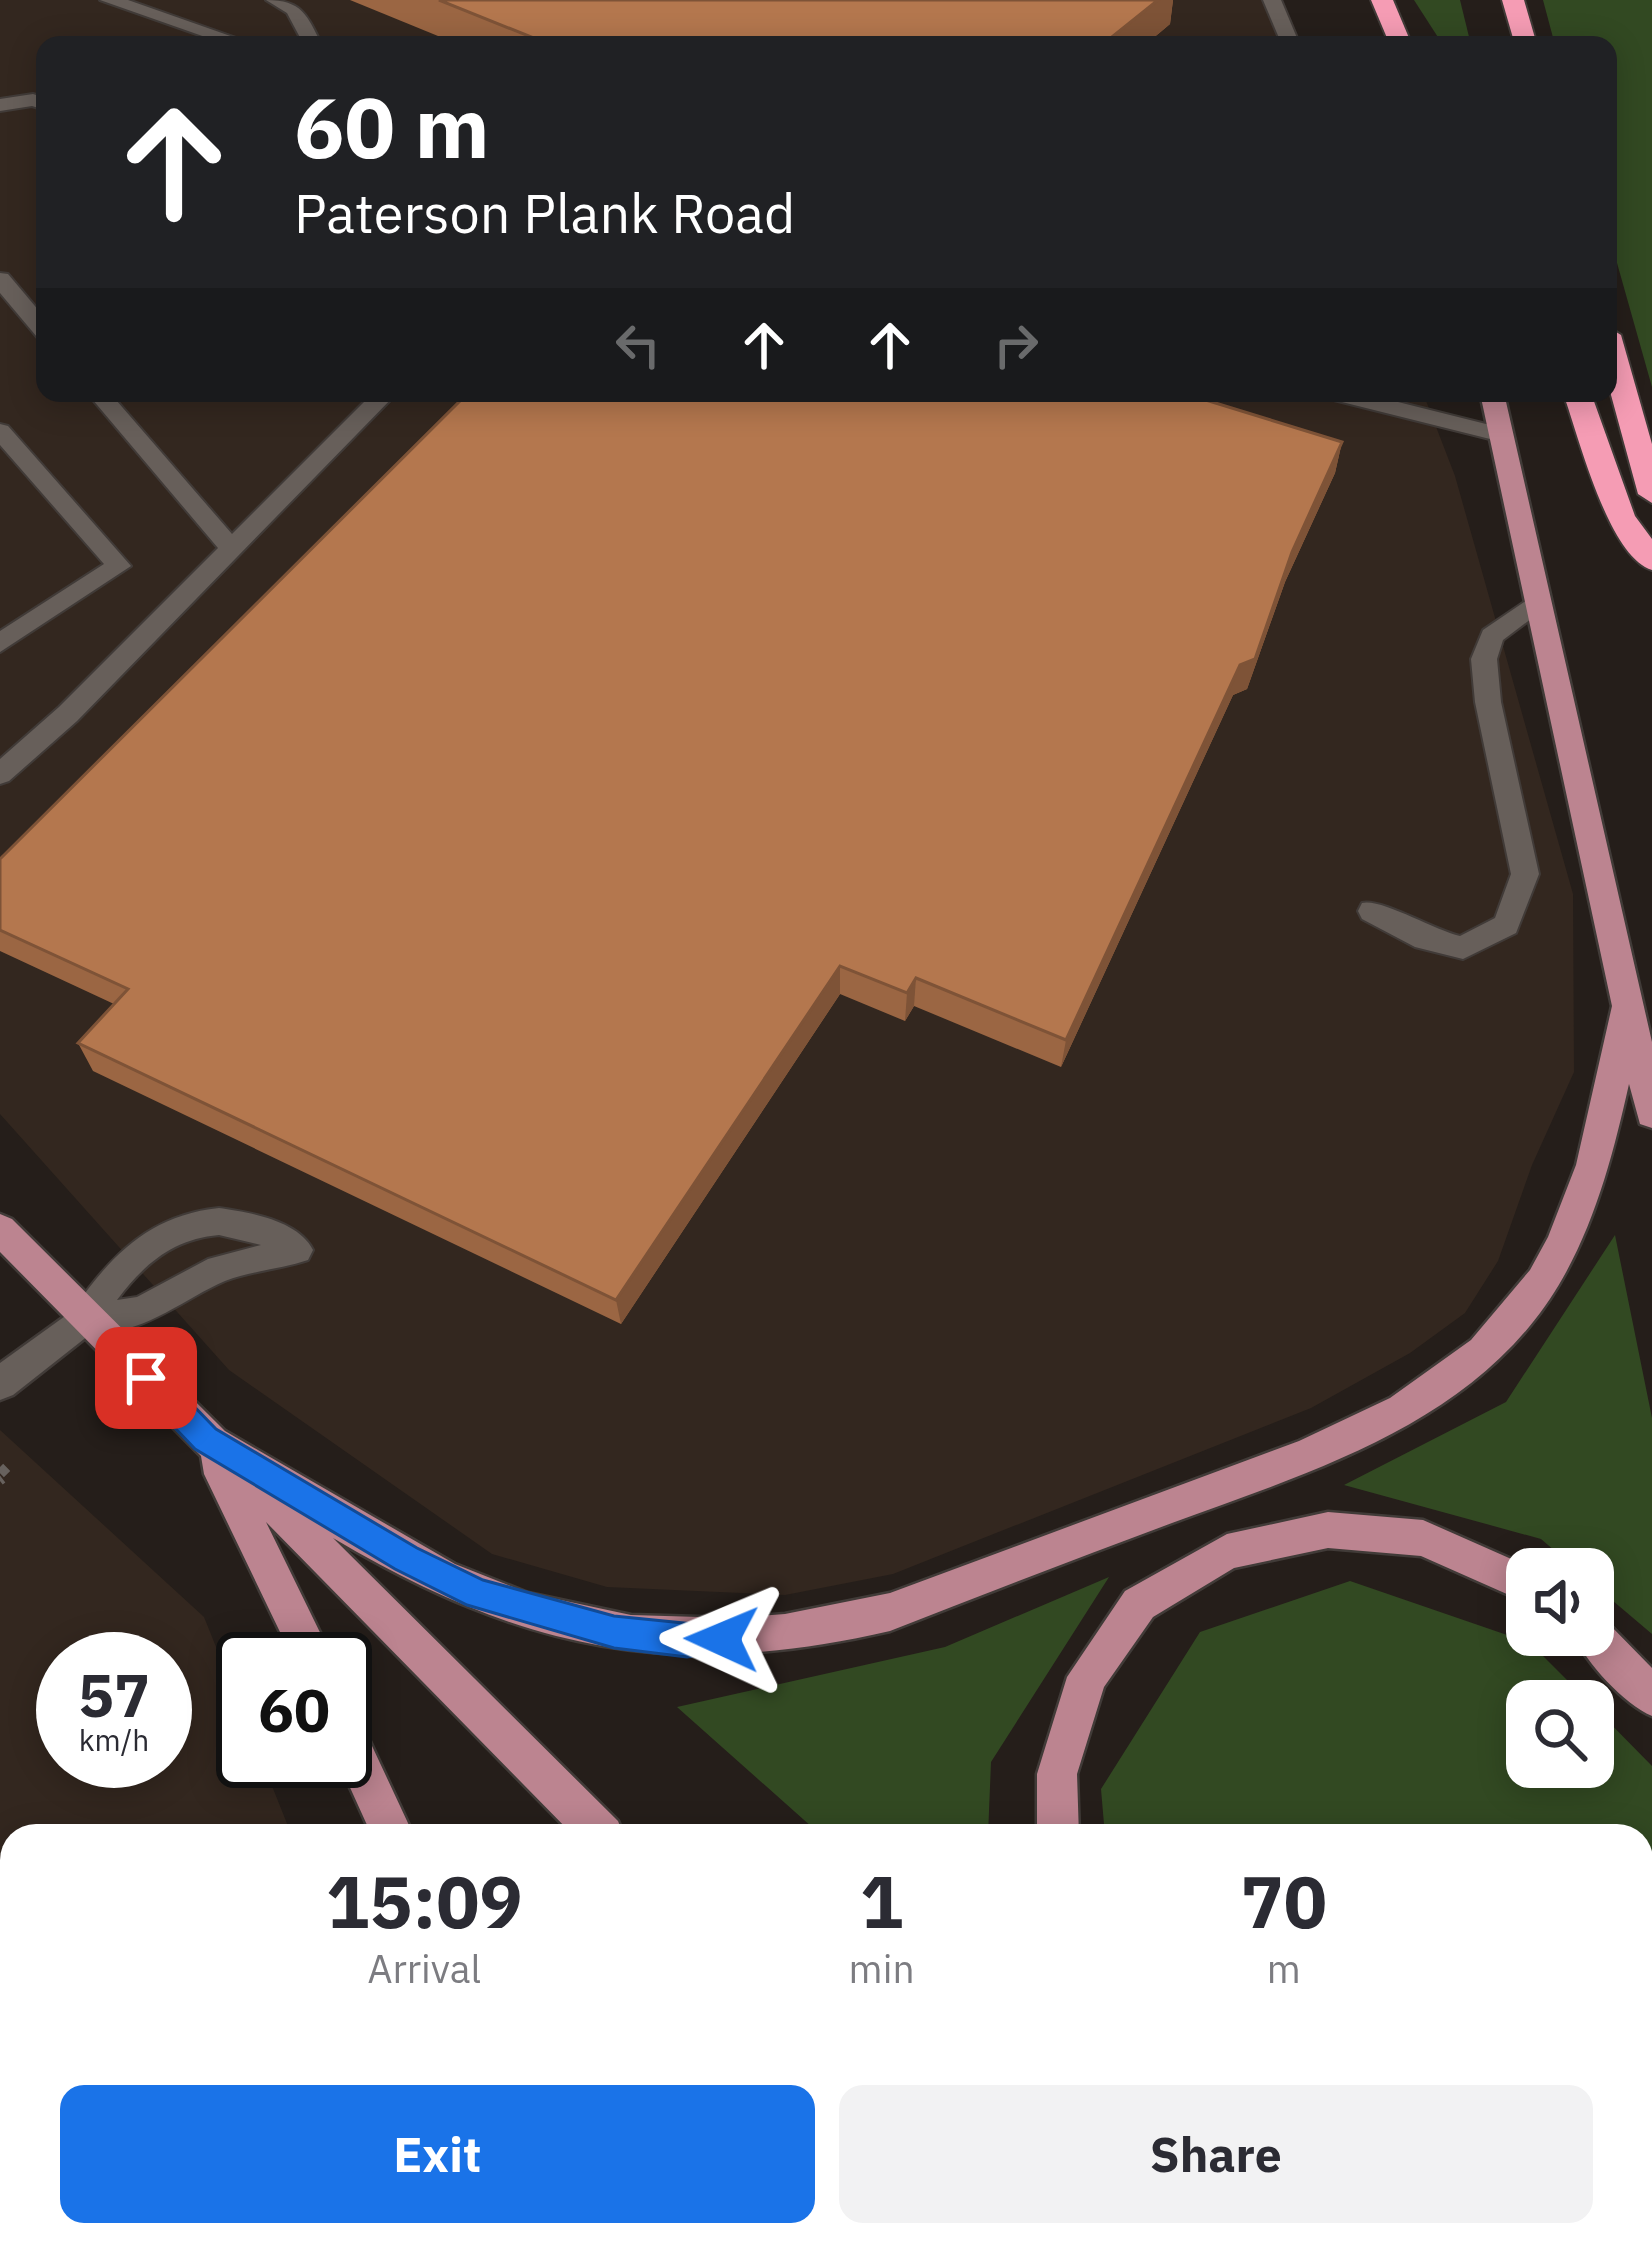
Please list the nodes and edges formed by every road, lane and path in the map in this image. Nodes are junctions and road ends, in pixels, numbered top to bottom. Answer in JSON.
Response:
{"nodes":[{"id":1,"x":110,"y":0,"type":"edge"},
{"id":2,"x":275,"y":0,"type":"edge"},
{"id":3,"x":1272,"y":0,"type":"edge"},
{"id":4,"x":1382,"y":0,"type":"edge"},
{"id":5,"x":1513,"y":0,"type":"edge"},
{"id":6,"x":220,"y":36,"type":"edge"},
{"id":7,"x":309,"y":36,"type":"edge"},
{"id":8,"x":1287,"y":36,"type":"edge"},
{"id":9,"x":1397,"y":36,"type":"edge"},
{"id":10,"x":1523,"y":36,"type":"edge"},
{"id":11,"x":36,"y":101,"type":"edge"},
{"id":12,"x":0,"y":105,"type":"edge"},
{"id":13,"x":0,"y":279,"type":"edge"},
{"id":14,"x":36,"y":321,"type":"edge"},
{"id":15,"x":1617,"y":368,"type":"edge"},
{"id":16,"x":106,"y":402,"type":"edge"},
{"id":17,"x":377,"y":402,"type":"edge"},
{"id":18,"x":1370,"y":402,"type":"edge"},
{"id":19,"x":1426,"y":402,"type":"edge"},
{"id":20,"x":1494,"y":402,"type":"edge"},
{"id":21,"x":1580,"y":402,"type":"edge"},
{"id":22,"x":1430,"y":417,"type":"junction"},
{"id":23,"x":0,"y":431,"type":"edge"},
{"id":24,"x":1502,"y":435,"type":"junction"},
{"id":25,"x":1652,"y":494,"type":"edge"},
{"id":26,"x":232,"y":549,"type":"junction"},
{"id":27,"x":1652,"y":560,"type":"edge"},
{"id":28,"x":1538,"y":600,"type":"junction"},
{"id":29,"x":0,"y":606,"type":"edge"},
{"id":30,"x":10,"y":636,"type":"edge"},
{"id":31,"x":0,"y":774,"type":"edge"},
{"id":32,"x":1372,"y":911,"type":"dead end"},
{"id":33,"x":1629,"y":1000,"type":"junction"},
{"id":34,"x":1652,"y":1114,"type":"edge"},
{"id":35,"x":0,"y":1229,"type":"edge"},
{"id":36,"x":86,"y":1317,"type":"junction"},
{"id":37,"x":0,"y":1384,"type":"edge"},
{"id":38,"x":206,"y":1439,"type":"junction"},
{"id":39,"x":0,"y":1467,"type":"edge"},
{"id":40,"x":0,"y":1481,"type":"edge"},
{"id":41,"x":1506,"y":1576,"type":"edge"},
{"id":42,"x":300,"y":1632,"type":"edge"},
{"id":43,"x":1613,"y":1656,"type":"edge"},
{"id":44,"x":1652,"y":1696,"type":"edge"},
{"id":45,"x":371,"y":1788,"type":"edge"},
{"id":46,"x":387,"y":1824,"type":"edge"},
{"id":47,"x":591,"y":1824,"type":"edge"},
{"id":48,"x":1058,"y":1824,"type":"edge"}],
"edges":[{"from":1,"to":6,"type":"lane"},
{"from":2,"to":7,"type":"lane"},
{"from":3,"to":8,"type":"lane"},
{"from":4,"to":9,"type":"highway"},
{"from":5,"to":10,"type":"highway"},
{"from":11,"to":12,"type":"lane"},
{"from":13,"to":14,"type":"lane"},
{"from":15,"to":25,"type":"highway"},
{"from":16,"to":26,"type":"lane"},
{"from":17,"to":26,"type":"lane"},
{"from":18,"to":22,"type":"lane"},
{"from":19,"to":22,"type":"lane"},
{"from":20,"to":24,"type":"main road"},
{"from":21,"to":27,"type":"highway"},
{"from":22,"to":24,"type":"lane"},
{"from":23,"to":30,"type":"lane"},
{"from":24,"to":28,"type":"main road"},
{"from":26,"to":31,"type":"lane"},
{"from":28,"to":32,"type":"lane"},
{"from":28,"to":33,"type":"main road"},
{"from":29,"to":30,"type":"lane"},
{"from":33,"to":34,"type":"main road"},
{"from":33,"to":38,"type":"main road"},
{"from":35,"to":36,"type":"main road"},
{"from":36,"to":36,"type":"lane"},
{"from":36,"to":37,"type":"street"},
{"from":36,"to":38,"type":"main road"},
{"from":38,"to":42,"type":"main road"},
{"from":38,"to":47,"type":"main road"},
{"from":39,"to":40,"type":"path"},
{"from":41,"to":48,"type":"main road"},
{"from":43,"to":44,"type":"main road"},
{"from":45,"to":46,"type":"main road"}]}
